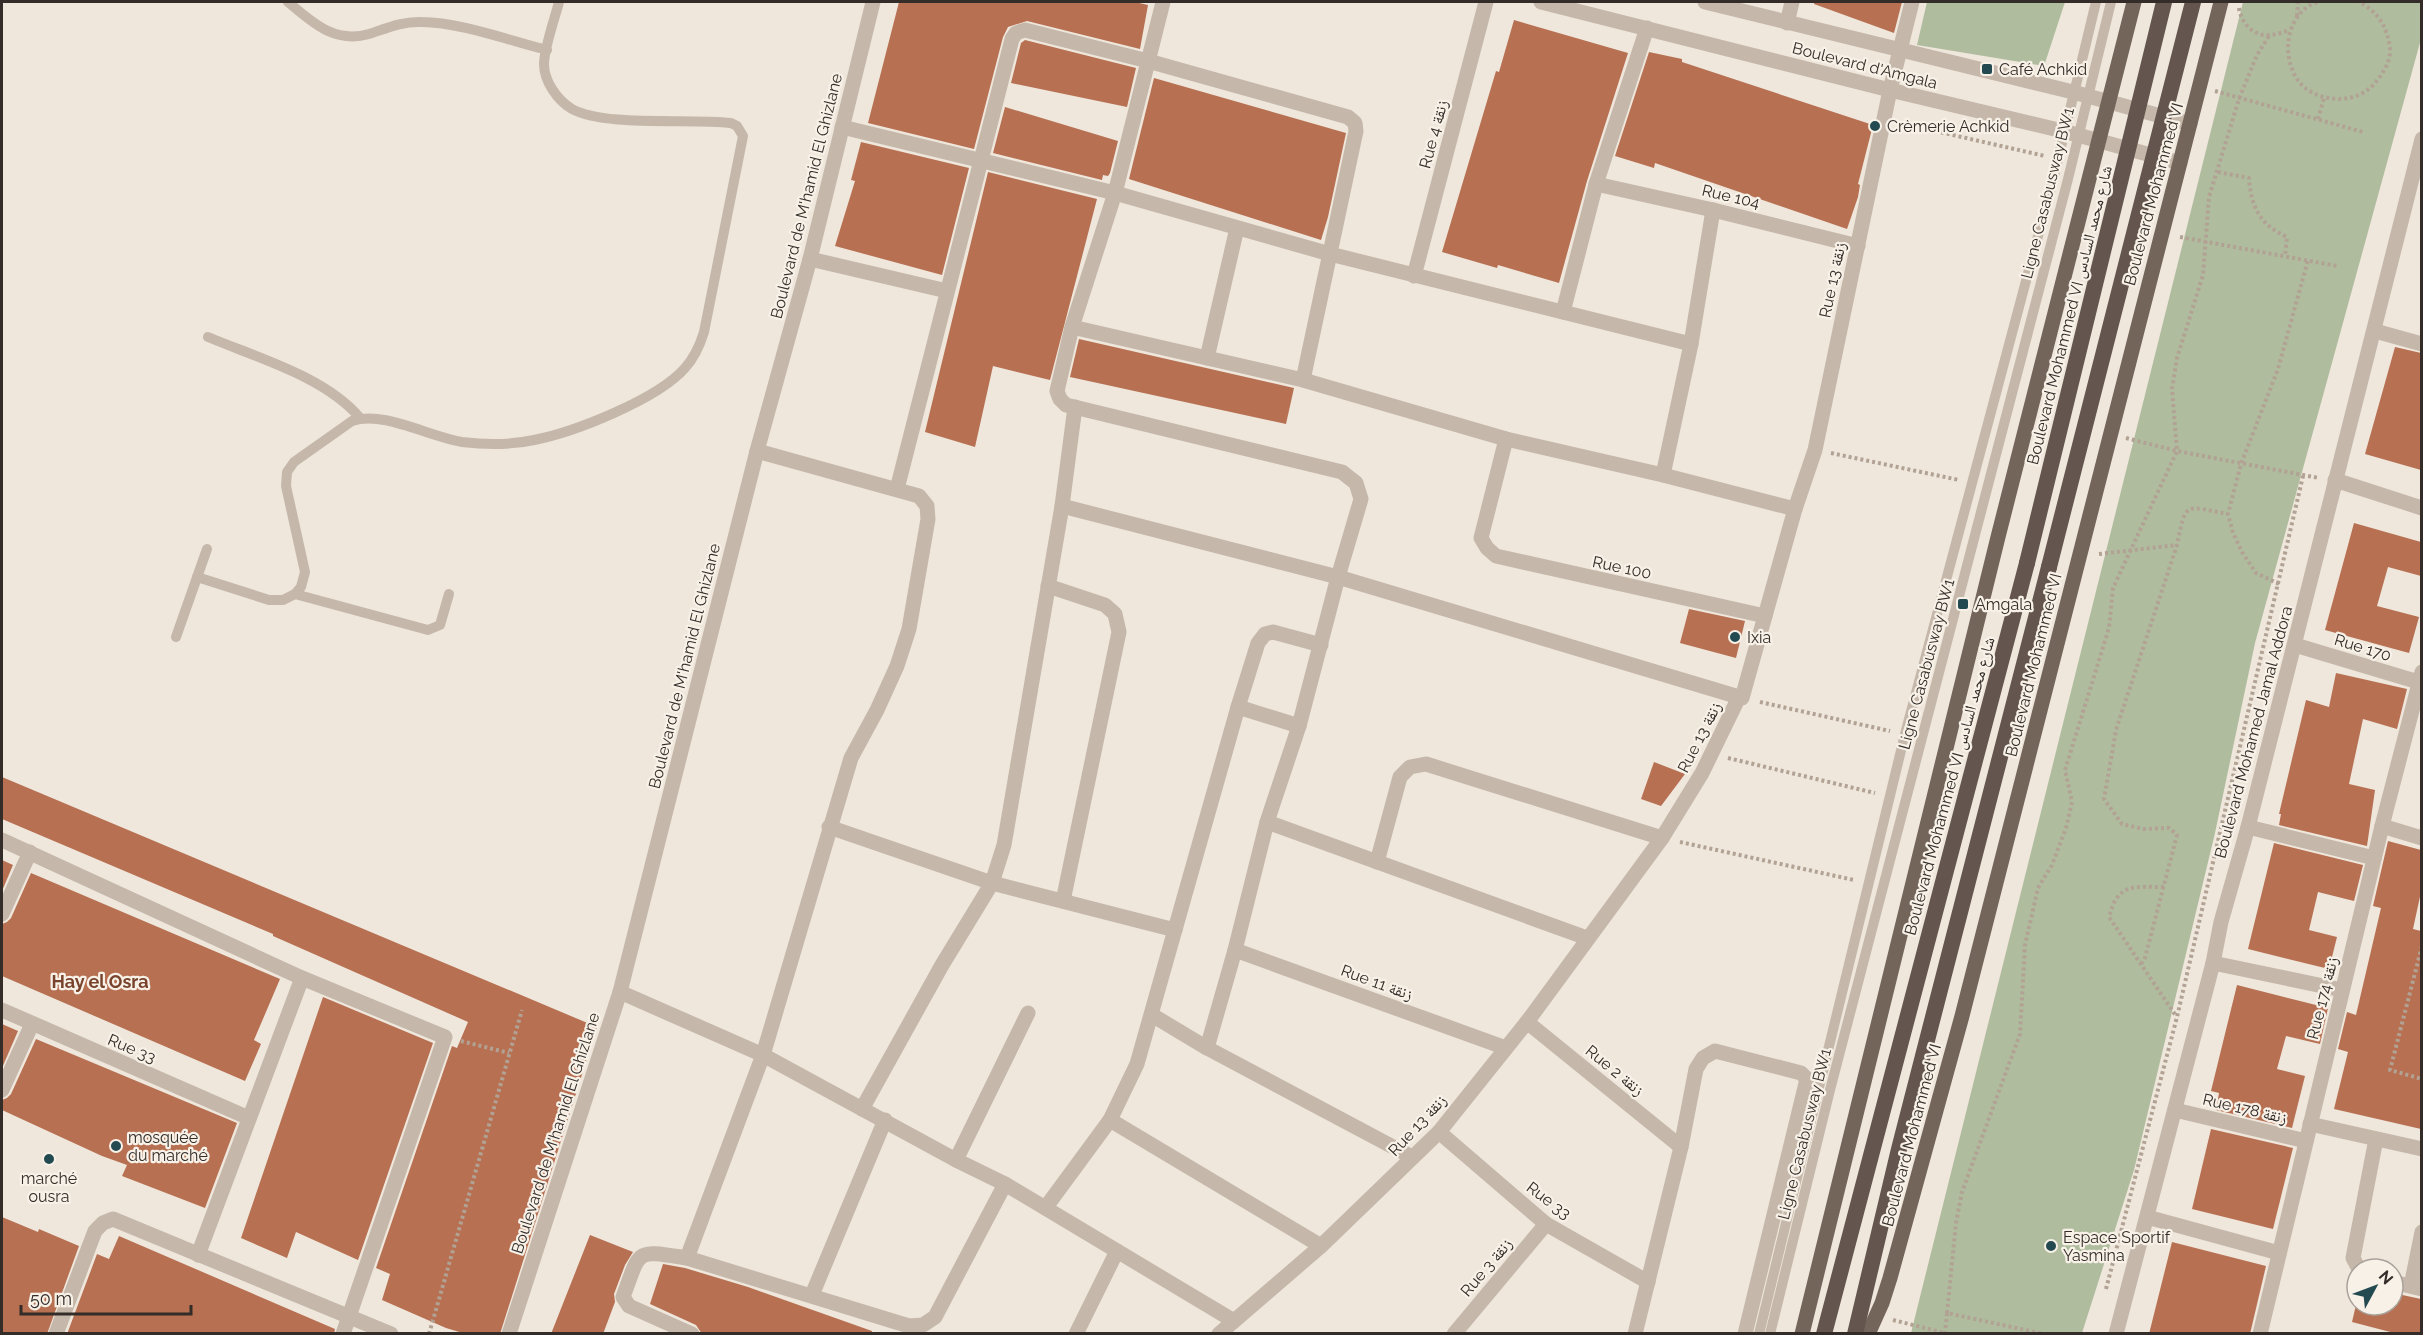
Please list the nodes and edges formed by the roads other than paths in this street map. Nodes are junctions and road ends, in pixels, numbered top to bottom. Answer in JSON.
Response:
{"nodes":[{"id":1,"x":288,"y":2,"type":"edge"},
{"id":2,"x":560,"y":2,"type":"edge"},
{"id":3,"x":873,"y":2,"type":"edge"},
{"id":4,"x":1163,"y":2,"type":"edge"},
{"id":5,"x":1486,"y":2,"type":"edge"},
{"id":6,"x":1541,"y":2,"type":"edge"},
{"id":7,"x":1705,"y":2,"type":"edge"},
{"id":8,"x":1792,"y":2,"type":"edge"},
{"id":9,"x":1912,"y":2,"type":"edge"},
{"id":10,"x":2096,"y":2,"type":"edge"},
{"id":11,"x":2111,"y":2,"type":"edge"},
{"id":12,"x":2134,"y":2,"type":"edge"},
{"id":13,"x":2164,"y":2,"type":"edge"},
{"id":14,"x":2193,"y":2,"type":"edge"},
{"id":15,"x":2221,"y":2,"type":"edge"},
{"id":16,"x":1787,"y":23,"type":"junction"},
{"id":17,"x":1647,"y":28,"type":"junction"},
{"id":18,"x":547,"y":50,"type":"junction"},
{"id":19,"x":1900,"y":51,"type":"junction"},
{"id":20,"x":1148,"y":61,"type":"junction"},
{"id":21,"x":1890,"y":90,"type":"junction"},
{"id":22,"x":2080,"y":94,"type":"junction"},
{"id":23,"x":2108,"y":101,"type":"junction"},
{"id":24,"x":2190,"y":123,"type":"junction"},
{"id":25,"x":842,"y":127,"type":"junction"},
{"id":26,"x":2066,"y":132,"type":"junction"},
{"id":27,"x":2421,"y":139,"type":"edge"},
{"id":28,"x":2098,"y":141,"type":"junction"},
{"id":29,"x":979,"y":160,"type":"junction"},
{"id":30,"x":2181,"y":162,"type":"junction"},
{"id":31,"x":1596,"y":184,"type":"junction"},
{"id":32,"x":2415,"y":189,"type":"edge"},
{"id":33,"x":1115,"y":193,"type":"junction"},
{"id":34,"x":1713,"y":210,"type":"junction"},
{"id":35,"x":1237,"y":228,"type":"junction"},
{"id":36,"x":1858,"y":246,"type":"junction"},
{"id":37,"x":1330,"y":254,"type":"junction"},
{"id":38,"x":810,"y":260,"type":"junction"},
{"id":39,"x":1414,"y":276,"type":"junction"},
{"id":40,"x":947,"y":291,"type":"junction"},
{"id":41,"x":1563,"y":312,"type":"junction"},
{"id":42,"x":1072,"y":327,"type":"junction"},
{"id":43,"x":2374,"y":331,"type":"junction"},
{"id":44,"x":208,"y":337,"type":"dead end"},
{"id":45,"x":1691,"y":344,"type":"junction"},
{"id":46,"x":2421,"y":344,"type":"edge"},
{"id":47,"x":1207,"y":358,"type":"junction"},
{"id":48,"x":1303,"y":380,"type":"junction"},
{"id":49,"x":1075,"y":407,"type":"junction"},
{"id":50,"x":360,"y":418,"type":"junction"},
{"id":51,"x":1506,"y":439,"type":"junction"},
{"id":52,"x":758,"y":451,"type":"junction"},
{"id":53,"x":1663,"y":475,"type":"junction"},
{"id":54,"x":2335,"y":480,"type":"junction"},
{"id":55,"x":897,"y":489,"type":"junction"},
{"id":56,"x":1062,"y":506,"type":"junction"},
{"id":57,"x":2421,"y":508,"type":"edge"},
{"id":58,"x":1795,"y":509,"type":"junction"},
{"id":59,"x":207,"y":549,"type":"dead end"},
{"id":60,"x":197,"y":577,"type":"junction"},
{"id":61,"x":1338,"y":577,"type":"junction"},
{"id":62,"x":1048,"y":586,"type":"junction"},
{"id":63,"x":295,"y":594,"type":"junction"},
{"id":64,"x":449,"y":594,"type":"dead end"},
{"id":65,"x":1765,"y":616,"type":"junction"},
{"id":66,"x":176,"y":637,"type":"dead end"},
{"id":67,"x":1321,"y":645,"type":"junction"},
{"id":68,"x":2295,"y":645,"type":"junction"},
{"id":69,"x":2421,"y":679,"type":"edge"},
{"id":70,"x":1741,"y":698,"type":"junction"},
{"id":71,"x":1238,"y":707,"type":"junction"},
{"id":72,"x":1299,"y":726,"type":"junction"},
{"id":73,"x":1267,"y":822,"type":"junction"},
{"id":74,"x":2382,"y":826,"type":"junction"},
{"id":75,"x":829,"y":827,"type":"junction"},
{"id":76,"x":2248,"y":827,"type":"junction"},
{"id":77,"x":1662,"y":838,"type":"junction"},
{"id":78,"x":2421,"y":838,"type":"edge"},
{"id":79,"x":2,"y":840,"type":"edge"},
{"id":80,"x":30,"y":852,"type":"junction"},
{"id":81,"x":2374,"y":858,"type":"junction"},
{"id":82,"x":1377,"y":862,"type":"junction"},
{"id":83,"x":992,"y":883,"type":"junction"},
{"id":84,"x":1064,"y":901,"type":"junction"},
{"id":85,"x":2,"y":914,"type":"edge"},
{"id":86,"x":1175,"y":930,"type":"junction"},
{"id":87,"x":1587,"y":938,"type":"junction"},
{"id":88,"x":1235,"y":950,"type":"junction"},
{"id":89,"x":2213,"y":963,"type":"junction"},
{"id":90,"x":302,"y":978,"type":"junction"},
{"id":91,"x":2342,"y":990,"type":"junction"},
{"id":92,"x":620,"y":992,"type":"junction"},
{"id":93,"x":2,"y":1010,"type":"edge"},
{"id":94,"x":1028,"y":1012,"type":"dead end"},
{"id":95,"x":1152,"y":1015,"type":"junction"},
{"id":96,"x":1527,"y":1022,"type":"junction"},
{"id":97,"x":32,"y":1024,"type":"junction"},
{"id":98,"x":1208,"y":1048,"type":"junction"},
{"id":99,"x":1506,"y":1048,"type":"junction"},
{"id":100,"x":764,"y":1056,"type":"junction"},
{"id":101,"x":2,"y":1090,"type":"edge"},
{"id":102,"x":862,"y":1109,"type":"junction"},
{"id":103,"x":2175,"y":1110,"type":"junction"},
{"id":104,"x":249,"y":1118,"type":"junction"},
{"id":105,"x":885,"y":1120,"type":"junction"},
{"id":106,"x":1110,"y":1120,"type":"junction"},
{"id":107,"x":2310,"y":1124,"type":"junction"},
{"id":108,"x":1439,"y":1132,"type":"junction"},
{"id":109,"x":2376,"y":1139,"type":"junction"},
{"id":110,"x":2306,"y":1141,"type":"junction"},
{"id":111,"x":1682,"y":1147,"type":"junction"},
{"id":112,"x":2421,"y":1149,"type":"edge"},
{"id":113,"x":1412,"y":1157,"type":"junction"},
{"id":114,"x":956,"y":1160,"type":"junction"},
{"id":115,"x":1005,"y":1184,"type":"junction"},
{"id":116,"x":1046,"y":1207,"type":"junction"},
{"id":117,"x":2147,"y":1217,"type":"junction"},
{"id":118,"x":1546,"y":1224,"type":"junction"},
{"id":119,"x":2421,"y":1232,"type":"edge"},
{"id":120,"x":1321,"y":1246,"type":"junction"},
{"id":121,"x":1117,"y":1251,"type":"junction"},
{"id":122,"x":2279,"y":1253,"type":"junction"},
{"id":123,"x":198,"y":1256,"type":"junction"},
{"id":124,"x":2353,"y":1257,"type":"edge"},
{"id":125,"x":687,"y":1258,"type":"junction"},
{"id":126,"x":1648,"y":1282,"type":"junction"},
{"id":127,"x":2416,"y":1287,"type":"edge"},
{"id":128,"x":812,"y":1295,"type":"junction"},
{"id":129,"x":348,"y":1317,"type":"junction"},
{"id":130,"x":1234,"y":1321,"type":"junction"},
{"id":131,"x":56,"y":1334,"type":"edge"},
{"id":132,"x":343,"y":1334,"type":"edge"},
{"id":133,"x":391,"y":1334,"type":"edge"},
{"id":134,"x":509,"y":1334,"type":"edge"},
{"id":135,"x":692,"y":1334,"type":"edge"},
{"id":136,"x":1076,"y":1334,"type":"edge"},
{"id":137,"x":1219,"y":1334,"type":"edge"},
{"id":138,"x":1454,"y":1334,"type":"edge"},
{"id":139,"x":1635,"y":1334,"type":"edge"},
{"id":140,"x":1745,"y":1334,"type":"edge"},
{"id":141,"x":1759,"y":1334,"type":"edge"},
{"id":142,"x":1770,"y":1334,"type":"edge"},
{"id":143,"x":1802,"y":1334,"type":"edge"},
{"id":144,"x":1824,"y":1334,"type":"edge"},
{"id":145,"x":1855,"y":1334,"type":"edge"},
{"id":146,"x":1868,"y":1334,"type":"edge"},
{"id":147,"x":2116,"y":1334,"type":"edge"},
{"id":148,"x":2260,"y":1334,"type":"edge"}],
"edges":[{"from":1,"to":18,"type":"lane"},
{"from":2,"to":18,"type":"lane"},
{"from":3,"to":25,"type":"street","name":"Boulevard de M'hamid El Ghizlane"},
{"from":4,"to":20,"type":"street"},
{"from":5,"to":39,"type":"street","name":"Rue 4 زنقة"},
{"from":6,"to":17,"type":"street","name":"Boulevard d'Amgala"},
{"from":7,"to":16,"type":"street","name":"Boulevard d'Amgala"},
{"from":8,"to":16,"type":"street"},
{"from":9,"to":19,"type":"street","name":"Rue 13 زنقة"},
{"from":10,"to":22,"type":"lane","name":"Ligne Casabusway BW1"},
{"from":11,"to":22,"type":"lane","name":"Ligne Casabusway BW1"},
{"from":12,"to":23,"type":"main road"},
{"from":13,"to":144,"type":"highway","name":"Boulevard Mohammed VI شارع محمد السادس","bridge":true},
{"from":14,"to":145,"type":"highway","bridge":true},
{"from":15,"to":24,"type":"main road","name":"Boulevard Mohammed VI"},
{"from":16,"to":19,"type":"street","name":"Boulevard d'Amgala"},
{"from":17,"to":21,"type":"street","name":"Boulevard d'Amgala"},
{"from":17,"to":31,"type":"street"},
{"from":18,"to":50,"type":"lane"},
{"from":19,"to":21,"type":"street","name":"Rue 13 زنقة"},
{"from":19,"to":22,"type":"street","name":"Boulevard d'Amgala"},
{"from":20,"to":29,"type":"street"},
{"from":20,"to":33,"type":"street"},
{"from":20,"to":37,"type":"street"},
{"from":21,"to":26,"type":"street","name":"Boulevard d'Amgala"},
{"from":21,"to":36,"type":"street","name":"Rue 13 زنقة"},
{"from":22,"to":23,"type":"street","name":"Boulevard d'Amgala"},
{"from":22,"to":26,"type":"lane","name":"Ligne Casabusway BW1"},
{"from":23,"to":24,"type":"street","name":"Boulevard d'Amgala"},
{"from":23,"to":28,"type":"main road"},
{"from":24,"to":30,"type":"main road","name":"Boulevard Mohammed VI"},
{"from":25,"to":29,"type":"street"},
{"from":25,"to":38,"type":"street","name":"Boulevard de M'hamid El Ghizlane"},
{"from":26,"to":28,"type":"street","name":"Boulevard d'Amgala"},
{"from":26,"to":141,"type":"lane","name":"Ligne Casabusway BW1"},
{"from":26,"to":142,"type":"lane","name":"Ligne Casabusway BW1"},
{"from":27,"to":32,"type":"street","name":"Boulevard Mohamed Jamal Addora"},
{"from":28,"to":30,"type":"street","name":"Boulevard d'Amgala"},
{"from":28,"to":143,"type":"main road"},
{"from":29,"to":33,"type":"street"},
{"from":29,"to":40,"type":"street"},
{"from":30,"to":146,"type":"main road","name":"Boulevard Mohammed VI"},
{"from":31,"to":34,"type":"street","name":"Rue 104"},
{"from":31,"to":41,"type":"street"},
{"from":32,"to":43,"type":"street","name":"Boulevard Mohamed Jamal Addora"},
{"from":33,"to":35,"type":"street"},
{"from":33,"to":42,"type":"street"},
{"from":34,"to":36,"type":"street","name":"Rue 104"},
{"from":34,"to":45,"type":"street"},
{"from":35,"to":37,"type":"street"},
{"from":35,"to":47,"type":"street"},
{"from":36,"to":58,"type":"street","name":"Rue 13 زنقة"},
{"from":37,"to":39,"type":"street"},
{"from":37,"to":48,"type":"street"},
{"from":38,"to":40,"type":"street"},
{"from":38,"to":52,"type":"street","name":"Boulevard de M'hamid El Ghizlane"},
{"from":39,"to":41,"type":"street"},
{"from":40,"to":55,"type":"street"},
{"from":41,"to":45,"type":"street"},
{"from":42,"to":47,"type":"street"},
{"from":42,"to":49,"type":"street"},
{"from":43,"to":46,"type":"street"},
{"from":43,"to":54,"type":"street","name":"Boulevard Mohamed Jamal Addora"},
{"from":44,"to":50,"type":"lane"},
{"from":45,"to":53,"type":"street"},
{"from":47,"to":48,"type":"street"},
{"from":48,"to":51,"type":"street"},
{"from":49,"to":56,"type":"street"},
{"from":49,"to":61,"type":"street"},
{"from":50,"to":63,"type":"lane"},
{"from":51,"to":53,"type":"street"},
{"from":51,"to":65,"type":"street","name":"Rue 100"},
{"from":52,"to":55,"type":"street"},
{"from":52,"to":92,"type":"street","name":"Boulevard de M'hamid El Ghizlane"},
{"from":53,"to":58,"type":"street"},
{"from":54,"to":57,"type":"street"},
{"from":54,"to":68,"type":"street","name":"Boulevard Mohamed Jamal Addora"},
{"from":55,"to":75,"type":"street"},
{"from":56,"to":61,"type":"street"},
{"from":56,"to":62,"type":"street"},
{"from":58,"to":65,"type":"street","name":"Rue 13 زنقة"},
{"from":59,"to":60,"type":"lane"},
{"from":60,"to":63,"type":"lane"},
{"from":60,"to":66,"type":"lane"},
{"from":61,"to":67,"type":"street"},
{"from":61,"to":70,"type":"street"},
{"from":62,"to":83,"type":"street"},
{"from":62,"to":84,"type":"street"},
{"from":63,"to":64,"type":"lane"},
{"from":65,"to":70,"type":"street","name":"Rue 13 زنقة"},
{"from":67,"to":71,"type":"street"},
{"from":67,"to":72,"type":"street"},
{"from":68,"to":69,"type":"street","name":"Rue 170"},
{"from":68,"to":76,"type":"street","name":"Boulevard Mohamed Jamal Addora"},
{"from":69,"to":74,"type":"street","name":"Rue 174 زنقة"},
{"from":70,"to":77,"type":"street","name":"Rue 13 زنقة"},
{"from":71,"to":72,"type":"street"},
{"from":71,"to":86,"type":"street"},
{"from":72,"to":73,"type":"street"},
{"from":73,"to":82,"type":"street"},
{"from":73,"to":88,"type":"street"},
{"from":74,"to":78,"type":"street"},
{"from":74,"to":81,"type":"street","name":"Rue 174 زنقة"},
{"from":75,"to":83,"type":"street"},
{"from":75,"to":100,"type":"street"},
{"from":76,"to":81,"type":"street"},
{"from":76,"to":89,"type":"street","name":"Boulevard Mohamed Jamal Addora"},
{"from":77,"to":82,"type":"street"},
{"from":77,"to":87,"type":"street","name":"Rue 13 زنقة"},
{"from":79,"to":80,"type":"street"},
{"from":80,"to":85,"type":"street"},
{"from":80,"to":90,"type":"street"},
{"from":81,"to":91,"type":"street","name":"Rue 174 زنقة"},
{"from":82,"to":87,"type":"street"},
{"from":83,"to":84,"type":"street"},
{"from":83,"to":102,"type":"street"},
{"from":84,"to":86,"type":"street"},
{"from":86,"to":95,"type":"street"},
{"from":87,"to":96,"type":"street","name":"Rue 13 زنقة"},
{"from":88,"to":98,"type":"street"},
{"from":88,"to":99,"type":"street","name":"Rue 11 زنقة"},
{"from":89,"to":91,"type":"street"},
{"from":89,"to":103,"type":"street","name":"Boulevard Mohamed Jamal Addora"},
{"from":90,"to":104,"type":"street"},
{"from":90,"to":129,"type":"street"},
{"from":91,"to":107,"type":"street","name":"Rue 174 زنقة"},
{"from":92,"to":100,"type":"street"},
{"from":92,"to":134,"type":"street","name":"Boulevard de M'hamid El Ghizlane"},
{"from":93,"to":97,"type":"street","name":"Rue 33"},
{"from":94,"to":114,"type":"street"},
{"from":95,"to":98,"type":"street"},
{"from":95,"to":106,"type":"street"},
{"from":96,"to":99,"type":"street","name":"Rue 13 زنقة"},
{"from":96,"to":111,"type":"street","name":"Rue 2 زنقة"},
{"from":97,"to":101,"type":"street"},
{"from":97,"to":104,"type":"street","name":"Rue 33"},
{"from":98,"to":113,"type":"street"},
{"from":99,"to":108,"type":"street","name":"Rue 13 زنقة"},
{"from":100,"to":102,"type":"street"},
{"from":100,"to":125,"type":"street"},
{"from":102,"to":105,"type":"street"},
{"from":103,"to":110,"type":"street","name":"Rue 178 زنقة"},
{"from":103,"to":117,"type":"street","name":"Boulevard Mohamed Jamal Addora"},
{"from":104,"to":123,"type":"street"},
{"from":105,"to":114,"type":"street"},
{"from":105,"to":128,"type":"street"},
{"from":106,"to":116,"type":"street"},
{"from":106,"to":120,"type":"street"},
{"from":107,"to":109,"type":"street","name":"Rue 178 زنقة"},
{"from":107,"to":110,"type":"street","name":"Rue 174 زنقة"},
{"from":108,"to":113,"type":"street","name":"Rue 13 زنقة"},
{"from":108,"to":118,"type":"street","name":"Rue 33"},
{"from":109,"to":112,"type":"street","name":"Rue 178 زنقة"},
{"from":109,"to":124,"type":"street"},
{"from":110,"to":122,"type":"street","name":"Rue 174 زنقة"},
{"from":111,"to":126,"type":"street"},
{"from":111,"to":140,"type":"street"},
{"from":113,"to":120,"type":"street","name":"Rue 13 زنقة"},
{"from":114,"to":115,"type":"street"},
{"from":115,"to":116,"type":"street"},
{"from":115,"to":128,"type":"street"},
{"from":116,"to":121,"type":"street"},
{"from":117,"to":122,"type":"street"},
{"from":117,"to":147,"type":"street","name":"Boulevard Mohamed Jamal Addora"},
{"from":118,"to":126,"type":"street","name":"Rue 33"},
{"from":118,"to":138,"type":"street","name":"Rue 3 زنقة"},
{"from":119,"to":127,"type":"street"},
{"from":120,"to":130,"type":"street","name":"Rue 13 زنقة"},
{"from":121,"to":130,"type":"street"},
{"from":121,"to":136,"type":"street"},
{"from":122,"to":148,"type":"street","name":"Rue 174 زنقة"},
{"from":123,"to":129,"type":"street"},
{"from":123,"to":131,"type":"street"},
{"from":125,"to":128,"type":"street"},
{"from":125,"to":135,"type":"street"},
{"from":126,"to":139,"type":"street"},
{"from":129,"to":132,"type":"street"},
{"from":129,"to":133,"type":"street"},
{"from":130,"to":137,"type":"street","name":"Rue 13 زنقة"}]}
